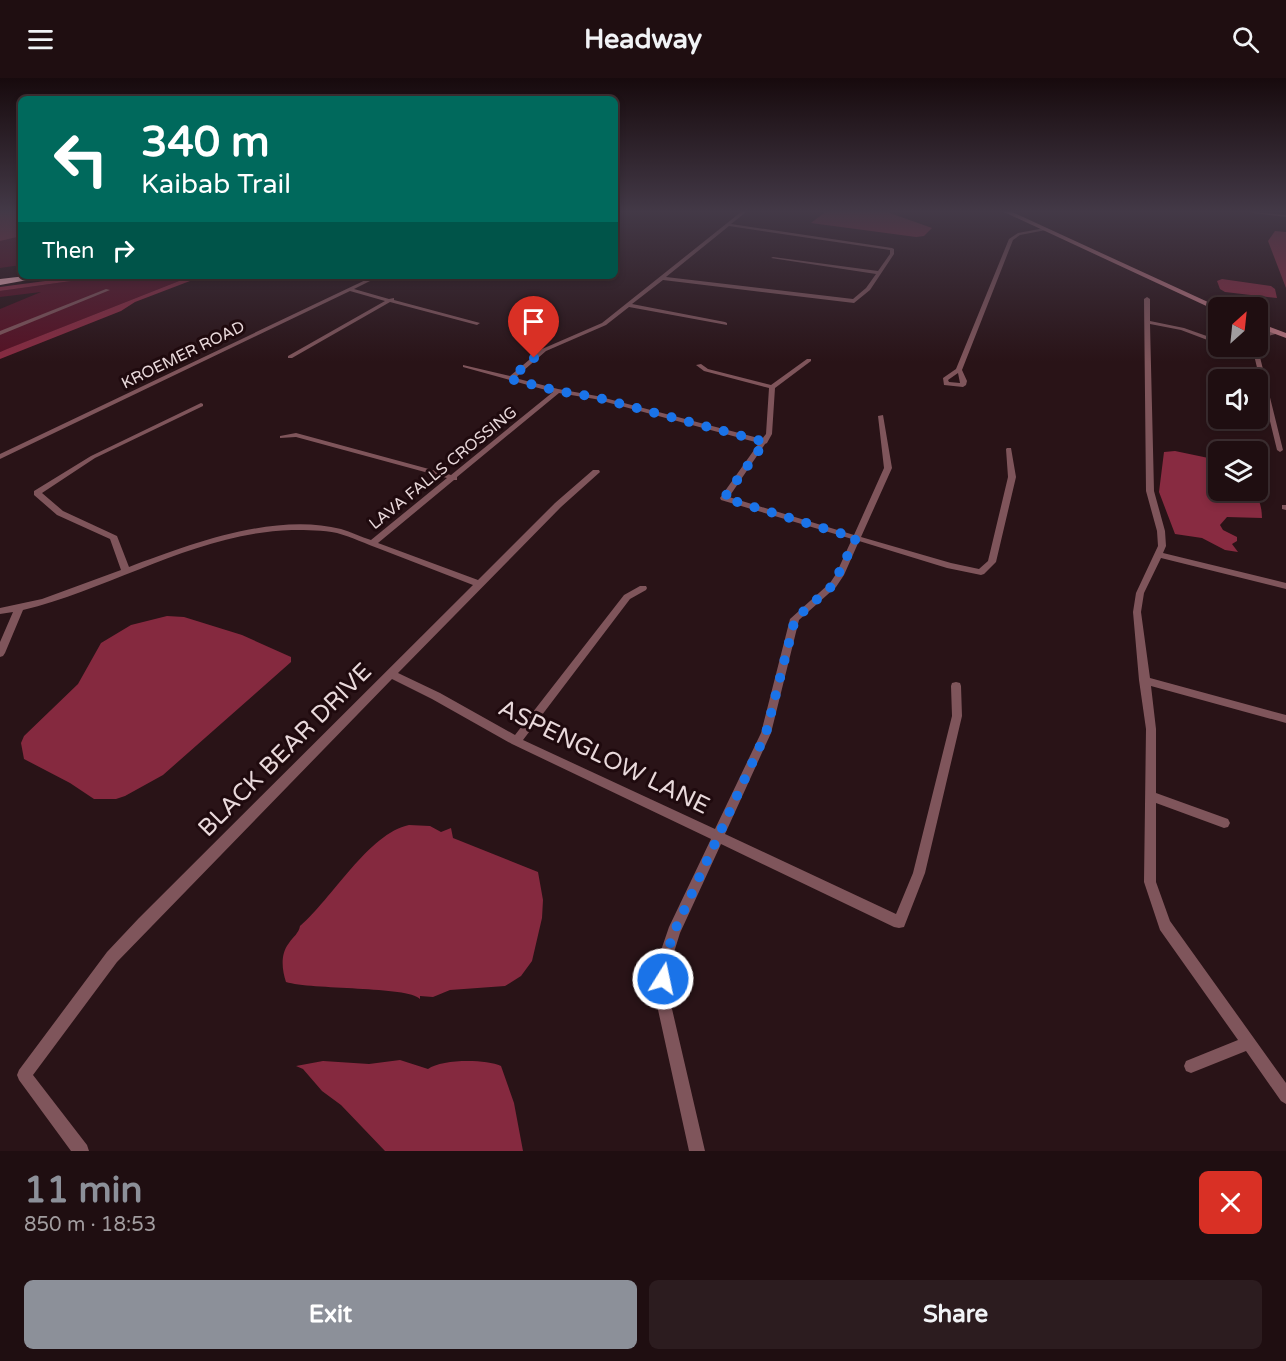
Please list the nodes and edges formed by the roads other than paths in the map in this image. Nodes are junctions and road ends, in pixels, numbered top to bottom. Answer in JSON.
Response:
{"nodes":[{"id":1,"x":682,"y":262,"type":"edge"},
{"id":2,"x":802,"y":262,"type":"edge"},
{"id":3,"x":887,"y":262,"type":"edge"},
{"id":4,"x":1002,"y":262,"type":"edge"},
{"id":5,"x":1117,"y":262,"type":"edge"},
{"id":6,"x":879,"y":273,"type":"junction"},
{"id":7,"x":18,"y":274,"type":"edge"},
{"id":8,"x":0,"y":277,"type":"edge"},
{"id":9,"x":662,"y":278,"type":"junction"},
{"id":10,"x":23,"y":279,"type":"edge"},
{"id":11,"x":372,"y":279,"type":"edge"},
{"id":12,"x":0,"y":282,"type":"edge"},
{"id":13,"x":108,"y":290,"type":"dead end"},
{"id":14,"x":350,"y":290,"type":"junction"},
{"id":15,"x":392,"y":299,"type":"junction"},
{"id":16,"x":1147,"y":299,"type":"dead end"},
{"id":17,"x":1208,"y":303,"type":"edge"},
{"id":18,"x":628,"y":305,"type":"junction"},
{"id":19,"x":1148,"y":322,"type":"junction"},
{"id":20,"x":477,"y":323,"type":"dead end"},
{"id":21,"x":725,"y":324,"type":"dead end"},
{"id":22,"x":1268,"y":328,"type":"edge"},
{"id":23,"x":1277,"y":332,"type":"junction"},
{"id":24,"x":0,"y":333,"type":"edge"},
{"id":25,"x":1268,"y":334,"type":"edge"},
{"id":26,"x":1286,"y":336,"type":"edge"},
{"id":27,"x":1208,"y":338,"type":"edge"},
{"id":28,"x":290,"y":357,"type":"dead end"},
{"id":29,"x":1257,"y":357,"type":"edge"},
{"id":30,"x":809,"y":360,"type":"dead end"},
{"id":31,"x":699,"y":365,"type":"dead end"},
{"id":32,"x":465,"y":366,"type":"dead end"},
{"id":33,"x":958,"y":370,"type":"dead end"},
{"id":34,"x":510,"y":379,"type":"junction"},
{"id":35,"x":772,"y":387,"type":"junction"},
{"id":36,"x":558,"y":391,"type":"junction"},
{"id":37,"x":201,"y":405,"type":"dead end"},
{"id":38,"x":881,"y":416,"type":"dead end"},
{"id":39,"x":282,"y":437,"type":"dead end"},
{"id":40,"x":765,"y":442,"type":"junction"},
{"id":41,"x":1009,"y":449,"type":"dead end"},
{"id":42,"x":1280,"y":450,"type":"dead end"},
{"id":43,"x":0,"y":457,"type":"edge"},
{"id":44,"x":596,"y":472,"type":"dead end"},
{"id":45,"x":454,"y":478,"type":"junction"},
{"id":46,"x":856,"y":538,"type":"junction"},
{"id":47,"x":373,"y":543,"type":"junction"},
{"id":48,"x":1160,"y":555,"type":"junction"},
{"id":49,"x":126,"y":572,"type":"junction"},
{"id":50,"x":479,"y":584,"type":"junction"},
{"id":51,"x":1286,"y":586,"type":"edge"},
{"id":52,"x":643,"y":588,"type":"dead end"},
{"id":53,"x":19,"y":609,"type":"junction"},
{"id":54,"x":0,"y":611,"type":"edge"},
{"id":55,"x":0,"y":653,"type":"edge"},
{"id":56,"x":390,"y":674,"type":"junction"},
{"id":57,"x":1144,"y":680,"type":"junction"},
{"id":58,"x":956,"y":686,"type":"dead end"},
{"id":59,"x":1286,"y":719,"type":"edge"},
{"id":60,"x":516,"y":741,"type":"junction"},
{"id":61,"x":1152,"y":796,"type":"junction"},
{"id":62,"x":1224,"y":823,"type":"dead end"},
{"id":63,"x":717,"y":838,"type":"junction"},
{"id":64,"x":1248,"y":1043,"type":"junction"},
{"id":65,"x":1191,"y":1066,"type":"dead end"},
{"id":66,"x":1286,"y":1096,"type":"edge"},
{"id":67,"x":81,"y":1151,"type":"edge"},
{"id":68,"x":698,"y":1151,"type":"edge"}],
"edges":[{"from":1,"to":9,"type":"street"},
{"from":2,"to":6,"type":"street"},
{"from":3,"to":6,"type":"street"},
{"from":4,"to":33,"type":"street"},
{"from":5,"to":17,"type":"main road"},
{"from":6,"to":9,"type":"street"},
{"from":7,"to":8,"type":"highway"},
{"from":9,"to":18,"type":"street"},
{"from":10,"to":12,"type":"highway"},
{"from":11,"to":14,"type":"street","name":"KROEMER ROAD"},
{"from":13,"to":24,"type":"street"},
{"from":14,"to":15,"type":"street"},
{"from":14,"to":43,"type":"street","name":"KROEMER ROAD"},
{"from":15,"to":20,"type":"street"},
{"from":15,"to":28,"type":"street"},
{"from":16,"to":19,"type":"street"},
{"from":18,"to":21,"type":"street"},
{"from":18,"to":34,"type":"street"},
{"from":19,"to":27,"type":"street"},
{"from":19,"to":48,"type":"street"},
{"from":22,"to":23,"type":"main road"},
{"from":23,"to":25,"type":"street"},
{"from":23,"to":26,"type":"main road"},
{"from":29,"to":42,"type":"street"},
{"from":30,"to":35,"type":"street"},
{"from":31,"to":35,"type":"street"},
{"from":32,"to":34,"type":"street"},
{"from":34,"to":36,"type":"street"},
{"from":35,"to":40,"type":"street"},
{"from":36,"to":40,"type":"street"},
{"from":36,"to":45,"type":"street","name":"LAVA FALLS CROSSING"},
{"from":37,"to":49,"type":"street"},
{"from":38,"to":46,"type":"street"},
{"from":39,"to":45,"type":"street"},
{"from":40,"to":46,"type":"street"},
{"from":41,"to":46,"type":"street"},
{"from":44,"to":50,"type":"street","name":"BLACK BEAR DRIVE"},
{"from":45,"to":47,"type":"street","name":"LAVA FALLS CROSSING"},
{"from":46,"to":63,"type":"street"},
{"from":47,"to":49,"type":"street"},
{"from":47,"to":50,"type":"street"},
{"from":48,"to":51,"type":"street"},
{"from":48,"to":57,"type":"street"},
{"from":49,"to":53,"type":"street"},
{"from":50,"to":56,"type":"street","name":"BLACK BEAR DRIVE"},
{"from":52,"to":60,"type":"street"},
{"from":53,"to":54,"type":"street"},
{"from":53,"to":55,"type":"street"},
{"from":56,"to":60,"type":"street","name":"ASPENGLOW LANE"},
{"from":56,"to":67,"type":"street","name":"BLACK BEAR DRIVE"},
{"from":57,"to":59,"type":"street"},
{"from":57,"to":61,"type":"street"},
{"from":58,"to":63,"type":"street","name":"ASPENGLOW LANE"},
{"from":60,"to":63,"type":"street","name":"ASPENGLOW LANE"},
{"from":61,"to":62,"type":"street"},
{"from":61,"to":64,"type":"street"},
{"from":63,"to":68,"type":"street"},
{"from":64,"to":65,"type":"street"},
{"from":64,"to":66,"type":"street"}]}
